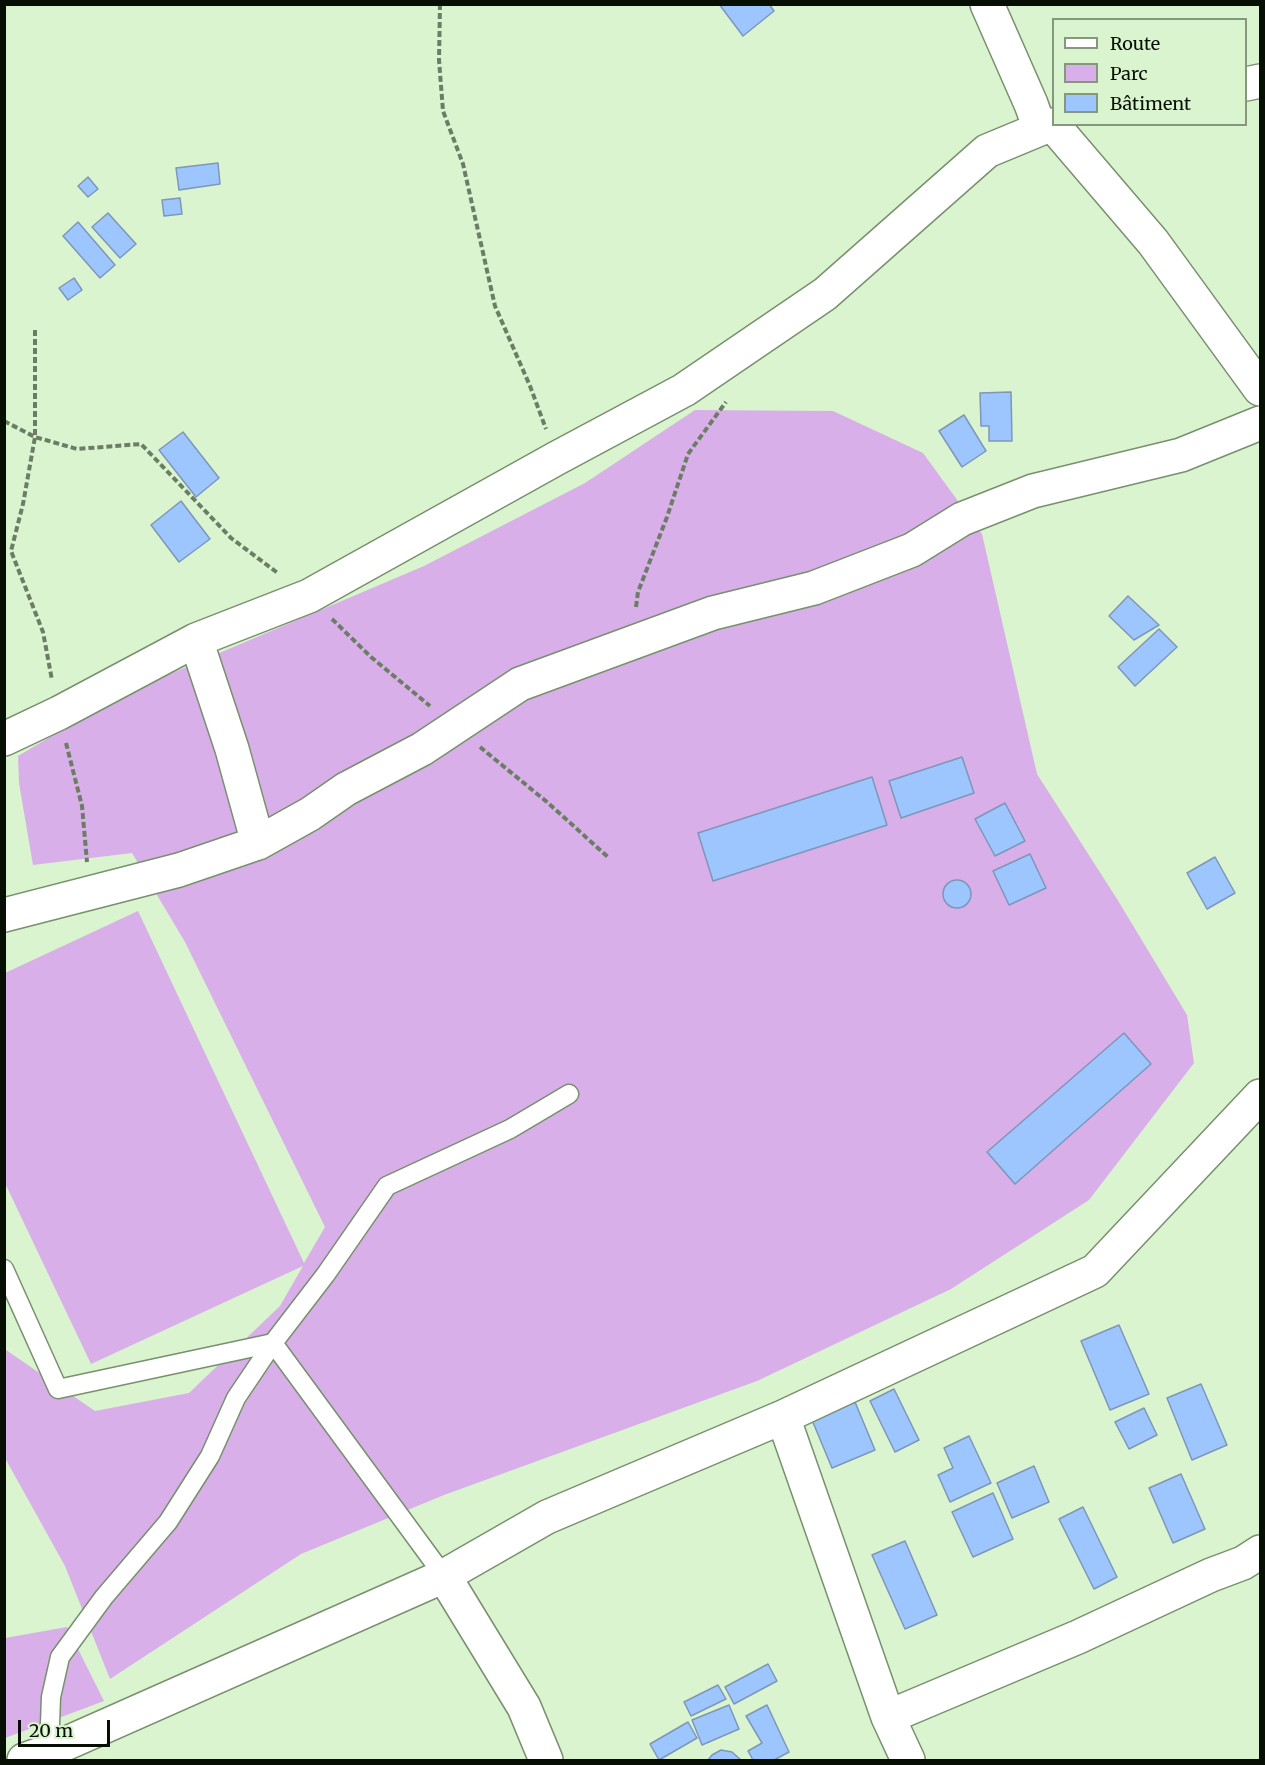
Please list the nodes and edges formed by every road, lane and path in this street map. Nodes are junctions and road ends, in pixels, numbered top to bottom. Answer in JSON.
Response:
{"nodes":[{"id":1,"x":440,"y":4,"type":"edge"},
{"id":2,"x":987,"y":4,"type":"edge"},
{"id":3,"x":1050,"y":126,"type":"edge"},
{"id":4,"x":35,"y":330,"type":"dead end"},
{"id":5,"x":1260,"y":389,"type":"edge"},
{"id":6,"x":727,"y":401,"type":"dead end"},
{"id":7,"x":1260,"y":423,"type":"edge"},
{"id":8,"x":557,"y":458,"type":"junction"},
{"id":9,"x":196,"y":640,"type":"junction"},
{"id":10,"x":629,"y":643,"type":"junction"},
{"id":11,"x":59,"y":713,"type":"junction"},
{"id":12,"x":4,"y":740,"type":"edge"},
{"id":13,"x":258,"y":843,"type":"junction"},
{"id":14,"x":80,"y":897,"type":"junction"},
{"id":15,"x":4,"y":915,"type":"edge"},
{"id":16,"x":569,"y":1094,"type":"dead end"},
{"id":17,"x":1260,"y":1099,"type":"edge"},
{"id":18,"x":4,"y":1269,"type":"edge"},
{"id":19,"x":273,"y":1343,"type":"junction"},
{"id":20,"x":783,"y":1417,"type":"junction"},
{"id":21,"x":1260,"y":1552,"type":"edge"},
{"id":22,"x":444,"y":1575,"type":"junction"},
{"id":23,"x":888,"y":1717,"type":"junction"},
{"id":24,"x":42,"y":1757,"type":"edge"},
{"id":25,"x":546,"y":1761,"type":"edge"},
{"id":26,"x":908,"y":1761,"type":"edge"}],
"edges":[{"from":1,"to":8,"type":"path"},
{"from":2,"to":3,"type":"street"},
{"from":3,"to":5,"type":"street"},
{"from":3,"to":8,"type":"street"},
{"from":4,"to":11,"type":"path"},
{"from":6,"to":10,"type":"path"},
{"from":7,"to":10,"type":"street"},
{"from":8,"to":9,"type":"street"},
{"from":9,"to":11,"type":"street"},
{"from":9,"to":13,"type":"street"},
{"from":10,"to":13,"type":"street"},
{"from":11,"to":12,"type":"street"},
{"from":11,"to":14,"type":"path"},
{"from":13,"to":14,"type":"street"},
{"from":14,"to":15,"type":"street"},
{"from":16,"to":19,"type":"lane"},
{"from":17,"to":20,"type":"street"},
{"from":18,"to":19,"type":"lane"},
{"from":19,"to":22,"type":"lane"},
{"from":19,"to":24,"type":"lane"},
{"from":20,"to":22,"type":"street"},
{"from":20,"to":23,"type":"street"},
{"from":21,"to":23,"type":"street"},
{"from":22,"to":24,"type":"street"},
{"from":22,"to":25,"type":"street"},
{"from":23,"to":26,"type":"street"}]}
